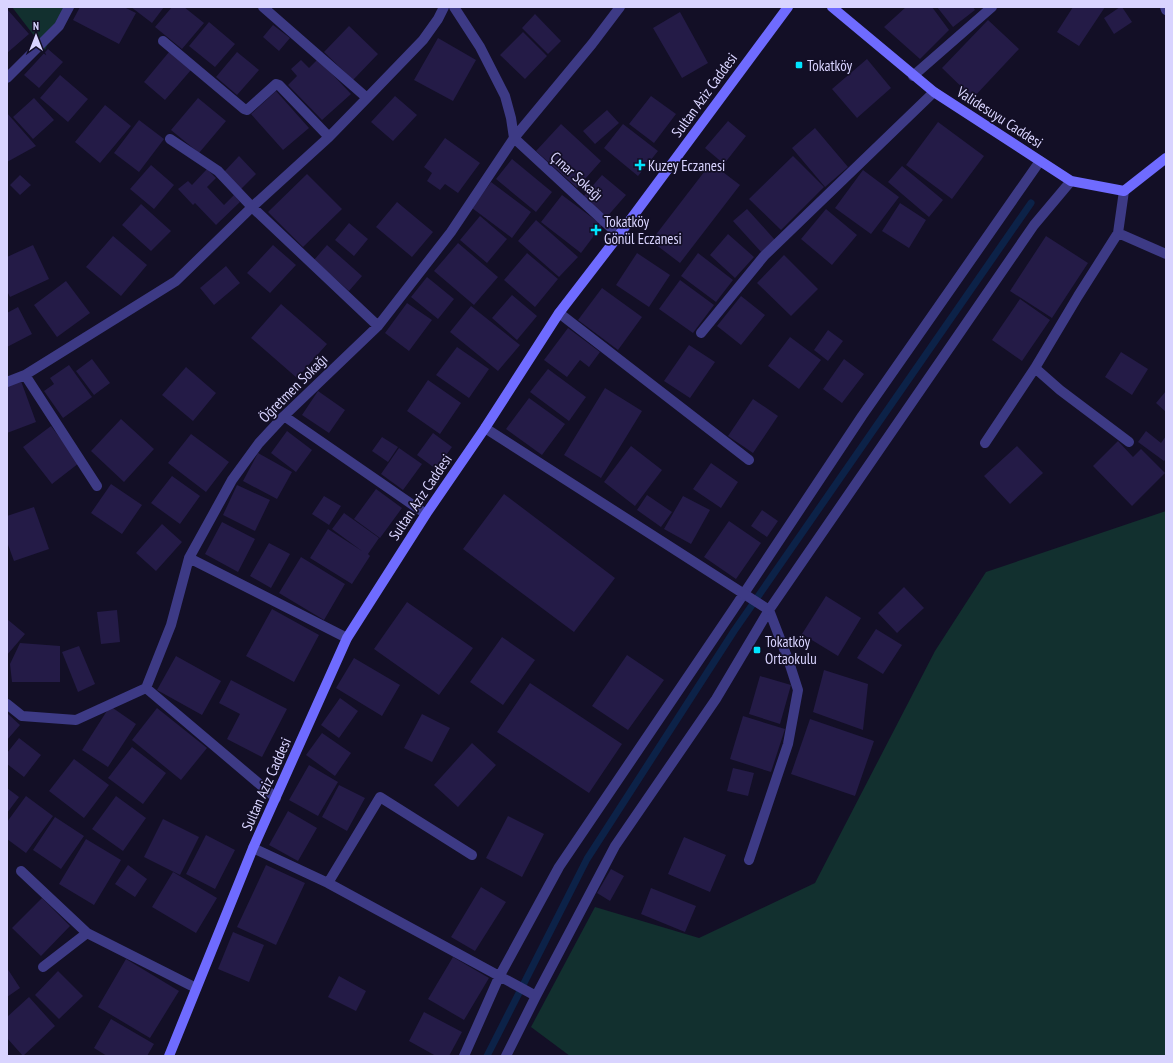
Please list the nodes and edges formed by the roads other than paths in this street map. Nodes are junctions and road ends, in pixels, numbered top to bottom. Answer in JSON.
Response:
{"nodes":[{"id":1,"x":69,"y":7,"type":"edge"},
{"id":2,"x":263,"y":7,"type":"edge"},
{"id":3,"x":444,"y":7,"type":"edge"},
{"id":4,"x":454,"y":7,"type":"edge"},
{"id":5,"x":620,"y":7,"type":"edge"},
{"id":6,"x":788,"y":7,"type":"edge"},
{"id":7,"x":832,"y":7,"type":"edge"},
{"id":8,"x":992,"y":7,"type":"edge"},
{"id":9,"x":1164,"y":7,"type":"edge"},
{"id":10,"x":1166,"y":10,"type":"edge"},
{"id":11,"x":164,"y":41,"type":"dead end"},
{"id":12,"x":913,"y":76,"type":"junction"},
{"id":13,"x":7,"y":78,"type":"edge"},
{"id":14,"x":934,"y":92,"type":"junction"},
{"id":15,"x":367,"y":98,"type":"junction"},
{"id":16,"x":329,"y":137,"type":"junction"},
{"id":17,"x":514,"y":138,"type":"junction"},
{"id":18,"x":170,"y":139,"type":"dead end"},
{"id":19,"x":1166,"y":158,"type":"edge"},
{"id":20,"x":1040,"y":161,"type":"junction"},
{"id":21,"x":1071,"y":181,"type":"junction"},
{"id":22,"x":1124,"y":191,"type":"junction"},
{"id":23,"x":252,"y":207,"type":"junction"},
{"id":24,"x":1118,"y":233,"type":"junction"},
{"id":25,"x":619,"y":235,"type":"junction"},
{"id":26,"x":1166,"y":254,"type":"edge"},
{"id":27,"x":559,"y":313,"type":"junction"},
{"id":28,"x":378,"y":326,"type":"junction"},
{"id":29,"x":701,"y":333,"type":"dead end"},
{"id":30,"x":1035,"y":368,"type":"junction"},
{"id":31,"x":25,"y":375,"type":"junction"},
{"id":32,"x":7,"y":382,"type":"edge"},
{"id":33,"x":284,"y":416,"type":"junction"},
{"id":34,"x":485,"y":428,"type":"junction"},
{"id":35,"x":1129,"y":442,"type":"dead end"},
{"id":36,"x":985,"y":443,"type":"dead end"},
{"id":37,"x":749,"y":460,"type":"dead end"},
{"id":38,"x":97,"y":486,"type":"dead end"},
{"id":39,"x":426,"y":514,"type":"junction"},
{"id":40,"x":189,"y":558,"type":"junction"},
{"id":41,"x":769,"y":610,"type":"junction"},
{"id":42,"x":346,"y":638,"type":"junction"},
{"id":43,"x":146,"y":688,"type":"junction"},
{"id":44,"x":7,"y":704,"type":"edge"},
{"id":45,"x":276,"y":798,"type":"junction"},
{"id":46,"x":253,"y":848,"type":"junction"},
{"id":47,"x":472,"y":855,"type":"dead end"},
{"id":48,"x":749,"y":860,"type":"dead end"},
{"id":49,"x":21,"y":871,"type":"dead end"},
{"id":50,"x":328,"y":883,"type":"junction"},
{"id":51,"x":87,"y":933,"type":"junction"},
{"id":52,"x":43,"y":967,"type":"dead end"},
{"id":53,"x":499,"y":977,"type":"junction"},
{"id":54,"x":196,"y":988,"type":"junction"},
{"id":55,"x":536,"y":996,"type":"junction"},
{"id":56,"x":169,"y":1056,"type":"edge"},
{"id":57,"x":464,"y":1056,"type":"edge"},
{"id":58,"x":506,"y":1056,"type":"edge"}],
"edges":[{"from":1,"to":13,"type":"street"},
{"from":2,"to":15,"type":"street"},
{"from":3,"to":15,"type":"street"},
{"from":4,"to":17,"type":"street"},
{"from":5,"to":17,"type":"street","name":"Öğretmen Sokağı"},
{"from":6,"to":25,"type":"street","name":"Sultan Aziz Caddesi"},
{"from":7,"to":12,"type":"street","name":"Validesuyu Caddesi"},
{"from":8,"to":12,"type":"street"},
{"from":9,"to":10,"type":"street"},
{"from":11,"to":16,"type":"street"},
{"from":12,"to":14,"type":"street","name":"Validesuyu Caddesi"},
{"from":14,"to":20,"type":"street","name":"Validesuyu Caddesi"},
{"from":14,"to":29,"type":"street"},
{"from":15,"to":16,"type":"street"},
{"from":16,"to":23,"type":"street"},
{"from":17,"to":25,"type":"street","name":"Çınar Sokağı"},
{"from":17,"to":28,"type":"street","name":"Öğretmen Sokağı"},
{"from":18,"to":23,"type":"street"},
{"from":19,"to":22,"type":"street"},
{"from":20,"to":21,"type":"street","name":"Validesuyu Caddesi"},
{"from":20,"to":53,"type":"street"},
{"from":21,"to":22,"type":"street","name":"Validesuyu Caddesi"},
{"from":21,"to":41,"type":"street"},
{"from":22,"to":24,"type":"street"},
{"from":23,"to":28,"type":"street"},
{"from":23,"to":31,"type":"street"},
{"from":24,"to":26,"type":"street"},
{"from":24,"to":30,"type":"street"},
{"from":25,"to":27,"type":"street","name":"Sultan Aziz Caddesi"},
{"from":27,"to":34,"type":"street","name":"Sultan Aziz Caddesi"},
{"from":27,"to":37,"type":"street"},
{"from":28,"to":33,"type":"street","name":"Öğretmen Sokağı"},
{"from":30,"to":35,"type":"street"},
{"from":30,"to":36,"type":"street"},
{"from":31,"to":32,"type":"street"},
{"from":31,"to":38,"type":"street"},
{"from":33,"to":39,"type":"street"},
{"from":33,"to":40,"type":"street","name":"Öğretmen Sokağı"},
{"from":34,"to":39,"type":"street","name":"Sultan Aziz Caddesi"},
{"from":34,"to":41,"type":"street","bridge":true},
{"from":39,"to":42,"type":"street","name":"Sultan Aziz Caddesi"},
{"from":40,"to":42,"type":"street"},
{"from":40,"to":43,"type":"street","name":"Öğretmen Sokağı"},
{"from":41,"to":48,"type":"street"},
{"from":41,"to":55,"type":"street"},
{"from":42,"to":45,"type":"street","name":"Sultan Aziz Caddesi"},
{"from":43,"to":44,"type":"street"},
{"from":43,"to":45,"type":"street"},
{"from":45,"to":46,"type":"street","name":"Sultan Aziz Caddesi"},
{"from":46,"to":50,"type":"street"},
{"from":46,"to":54,"type":"street","name":"Sultan Aziz Caddesi"},
{"from":47,"to":50,"type":"street"},
{"from":49,"to":51,"type":"street"},
{"from":50,"to":53,"type":"street"},
{"from":51,"to":52,"type":"street"},
{"from":51,"to":54,"type":"street"},
{"from":53,"to":55,"type":"street"},
{"from":53,"to":57,"type":"street"},
{"from":54,"to":56,"type":"street","name":"Sultan Aziz Caddesi"},
{"from":55,"to":58,"type":"street"}]}
